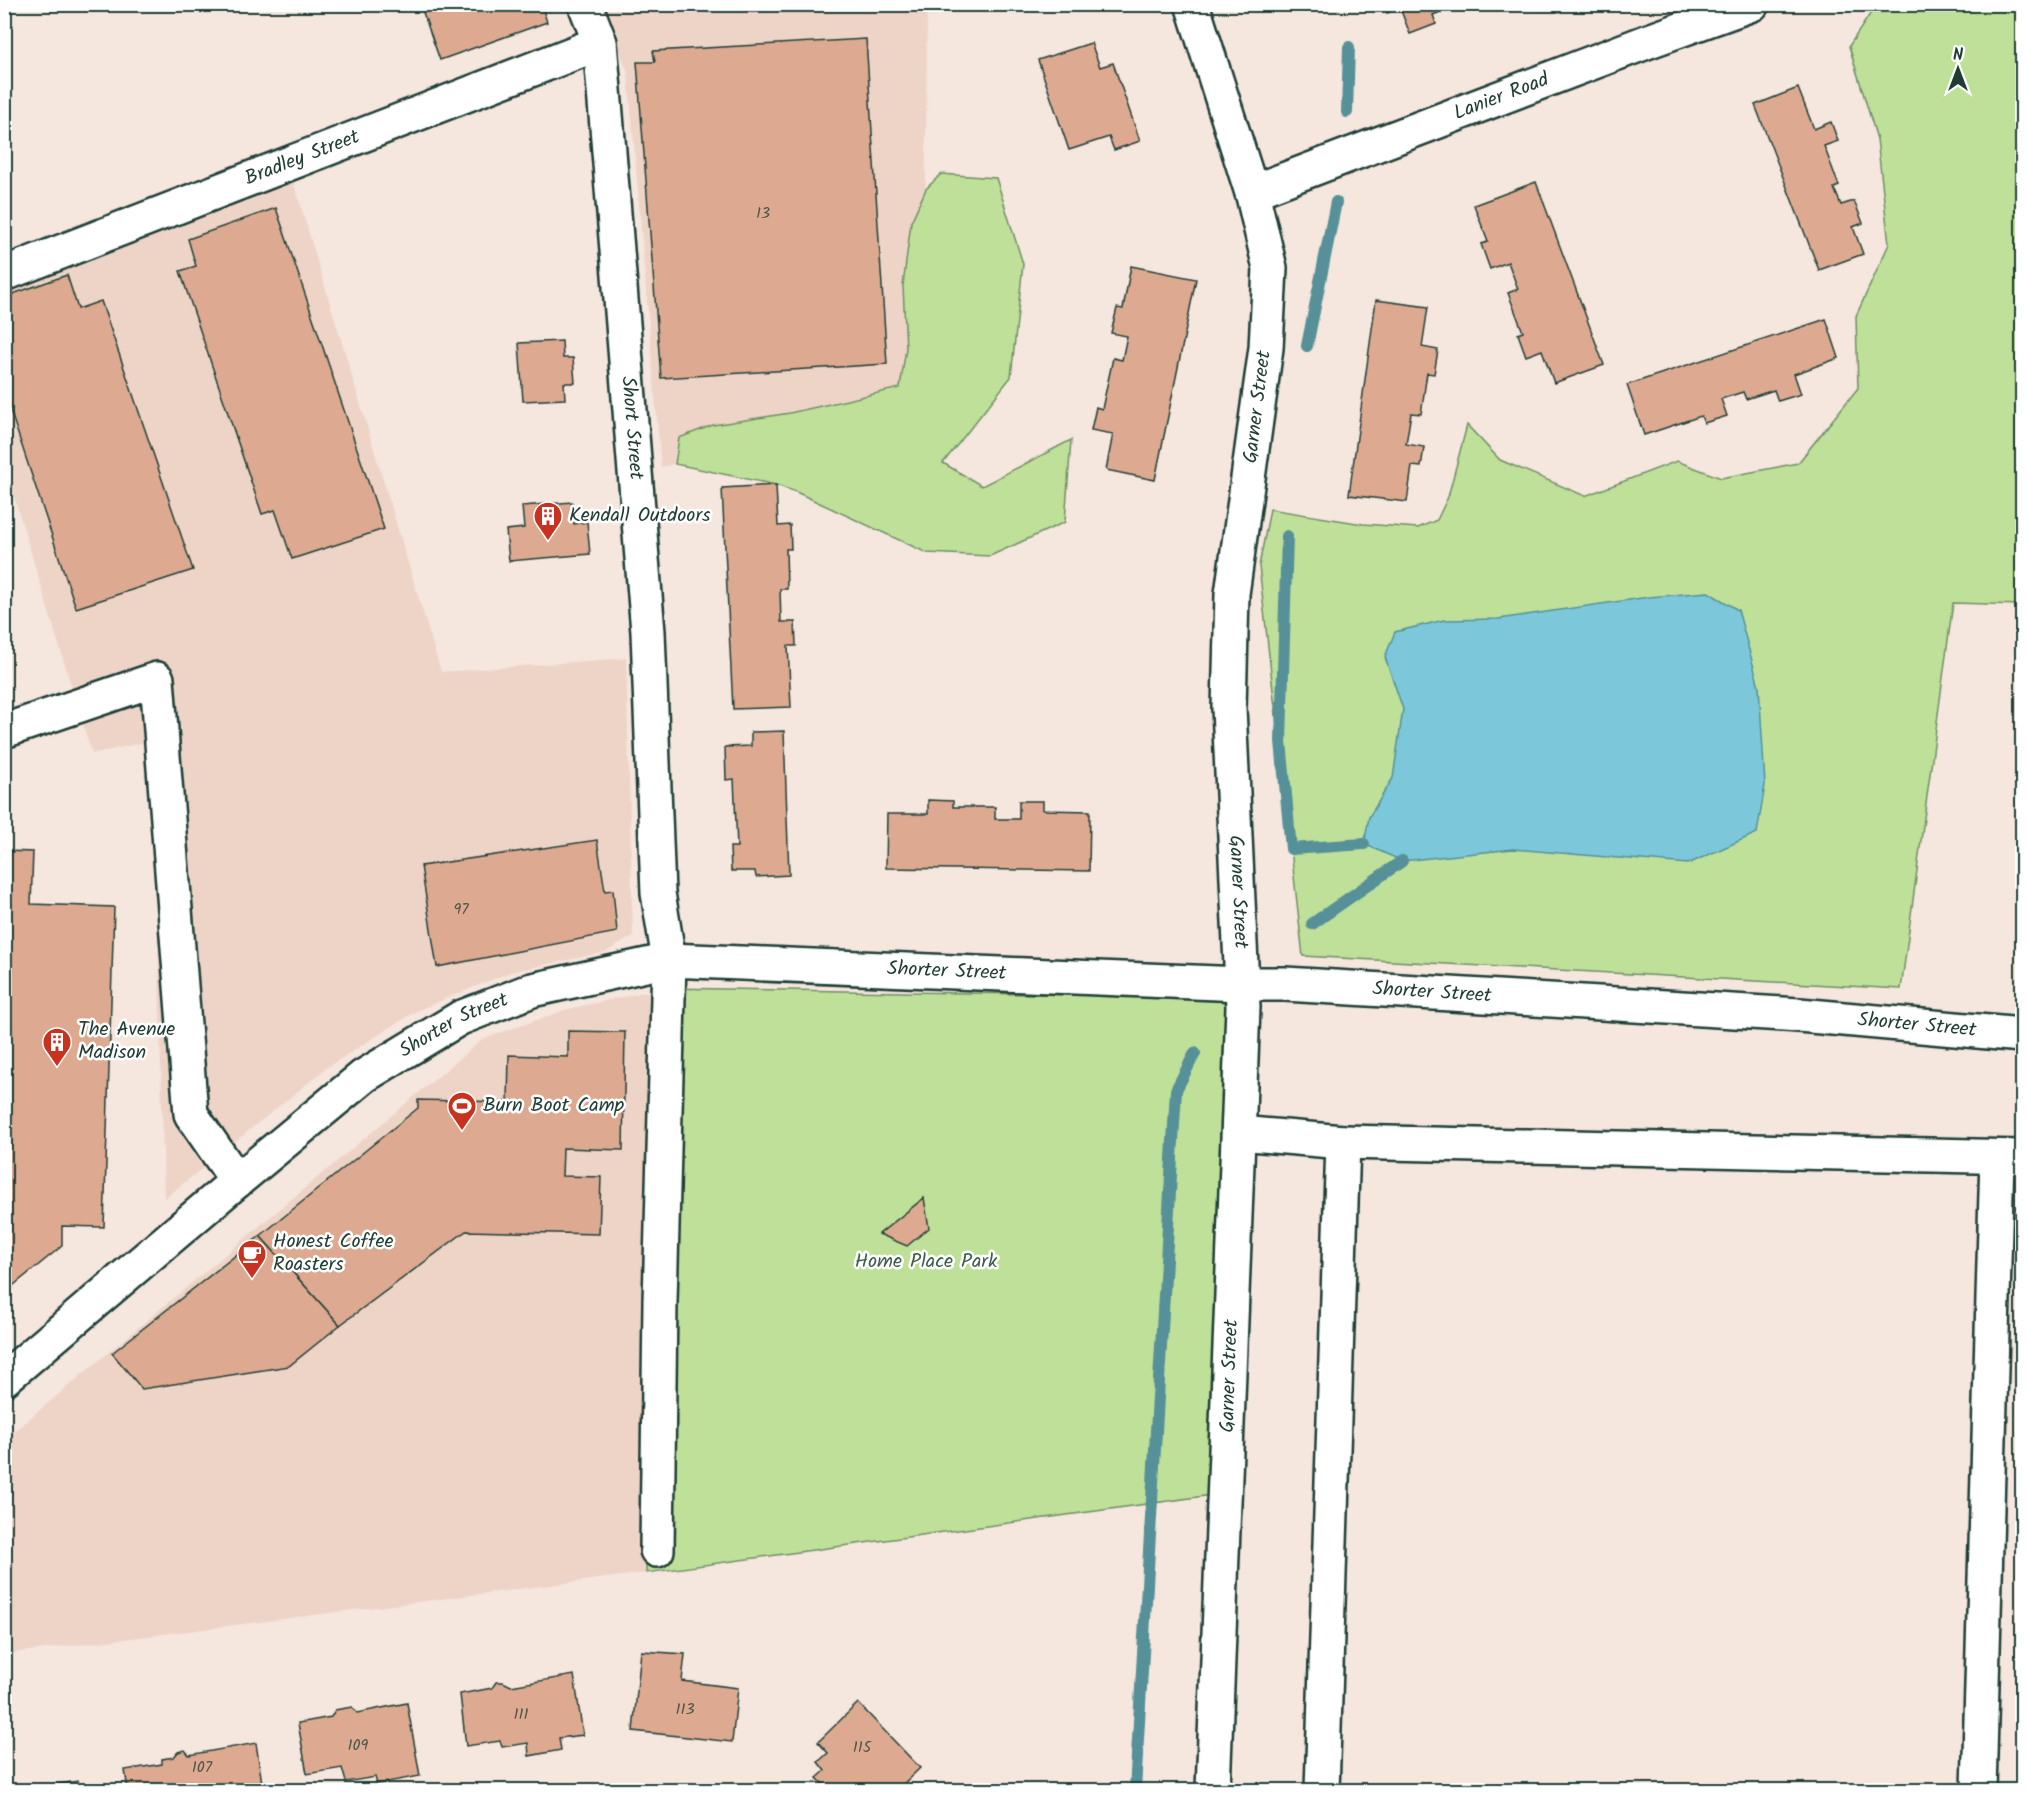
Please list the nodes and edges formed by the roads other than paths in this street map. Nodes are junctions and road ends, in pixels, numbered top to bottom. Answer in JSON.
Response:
{"nodes":[{"id":1,"x":585,"y":4,"type":"edge"},
{"id":2,"x":1192,"y":4,"type":"edge"},
{"id":3,"x":1752,"y":4,"type":"edge"},
{"id":4,"x":600,"y":43,"type":"junction"},
{"id":5,"x":1251,"y":192,"type":"junction"},
{"id":6,"x":4,"y":274,"type":"edge"},
{"id":7,"x":4,"y":731,"type":"edge"},
{"id":8,"x":669,"y":960,"type":"junction"},
{"id":9,"x":1241,"y":984,"type":"junction"},
{"id":10,"x":2022,"y":1035,"type":"edge"},
{"id":11,"x":1239,"y":1133,"type":"junction"},
{"id":12,"x":1343,"y":1142,"type":"junction"},
{"id":13,"x":2010,"y":1157,"type":"edge"},
{"id":14,"x":237,"y":1181,"type":"junction"},
{"id":15,"x":4,"y":1378,"type":"edge"},
{"id":16,"x":657,"y":1550,"type":"dead end"},
{"id":17,"x":1213,"y":1791,"type":"edge"},
{"id":18,"x":1322,"y":1791,"type":"edge"},
{"id":19,"x":1979,"y":1791,"type":"edge"}],
"edges":[{"from":1,"to":4,"type":"street","name":"Short Street"},
{"from":2,"to":5,"type":"street","name":"Garner Street"},
{"from":3,"to":5,"type":"street","name":"Lanier Road"},
{"from":4,"to":6,"type":"street","name":"Bradley Street"},
{"from":4,"to":8,"type":"street","name":"Short Street"},
{"from":5,"to":9,"type":"street","name":"Garner Street"},
{"from":7,"to":14,"type":"street"},
{"from":8,"to":9,"type":"street","name":"Shorter Street"},
{"from":8,"to":14,"type":"street","name":"Shorter Street"},
{"from":8,"to":16,"type":"street","name":"Short Street"},
{"from":9,"to":10,"type":"street","name":"Shorter Street"},
{"from":9,"to":11,"type":"street","name":"Garner Street"},
{"from":11,"to":12,"type":"street"},
{"from":11,"to":17,"type":"street","name":"Garner Street"},
{"from":12,"to":13,"type":"street"},
{"from":12,"to":18,"type":"street"},
{"from":13,"to":19,"type":"street"},
{"from":14,"to":15,"type":"street","name":"Shorter Street"}]}
